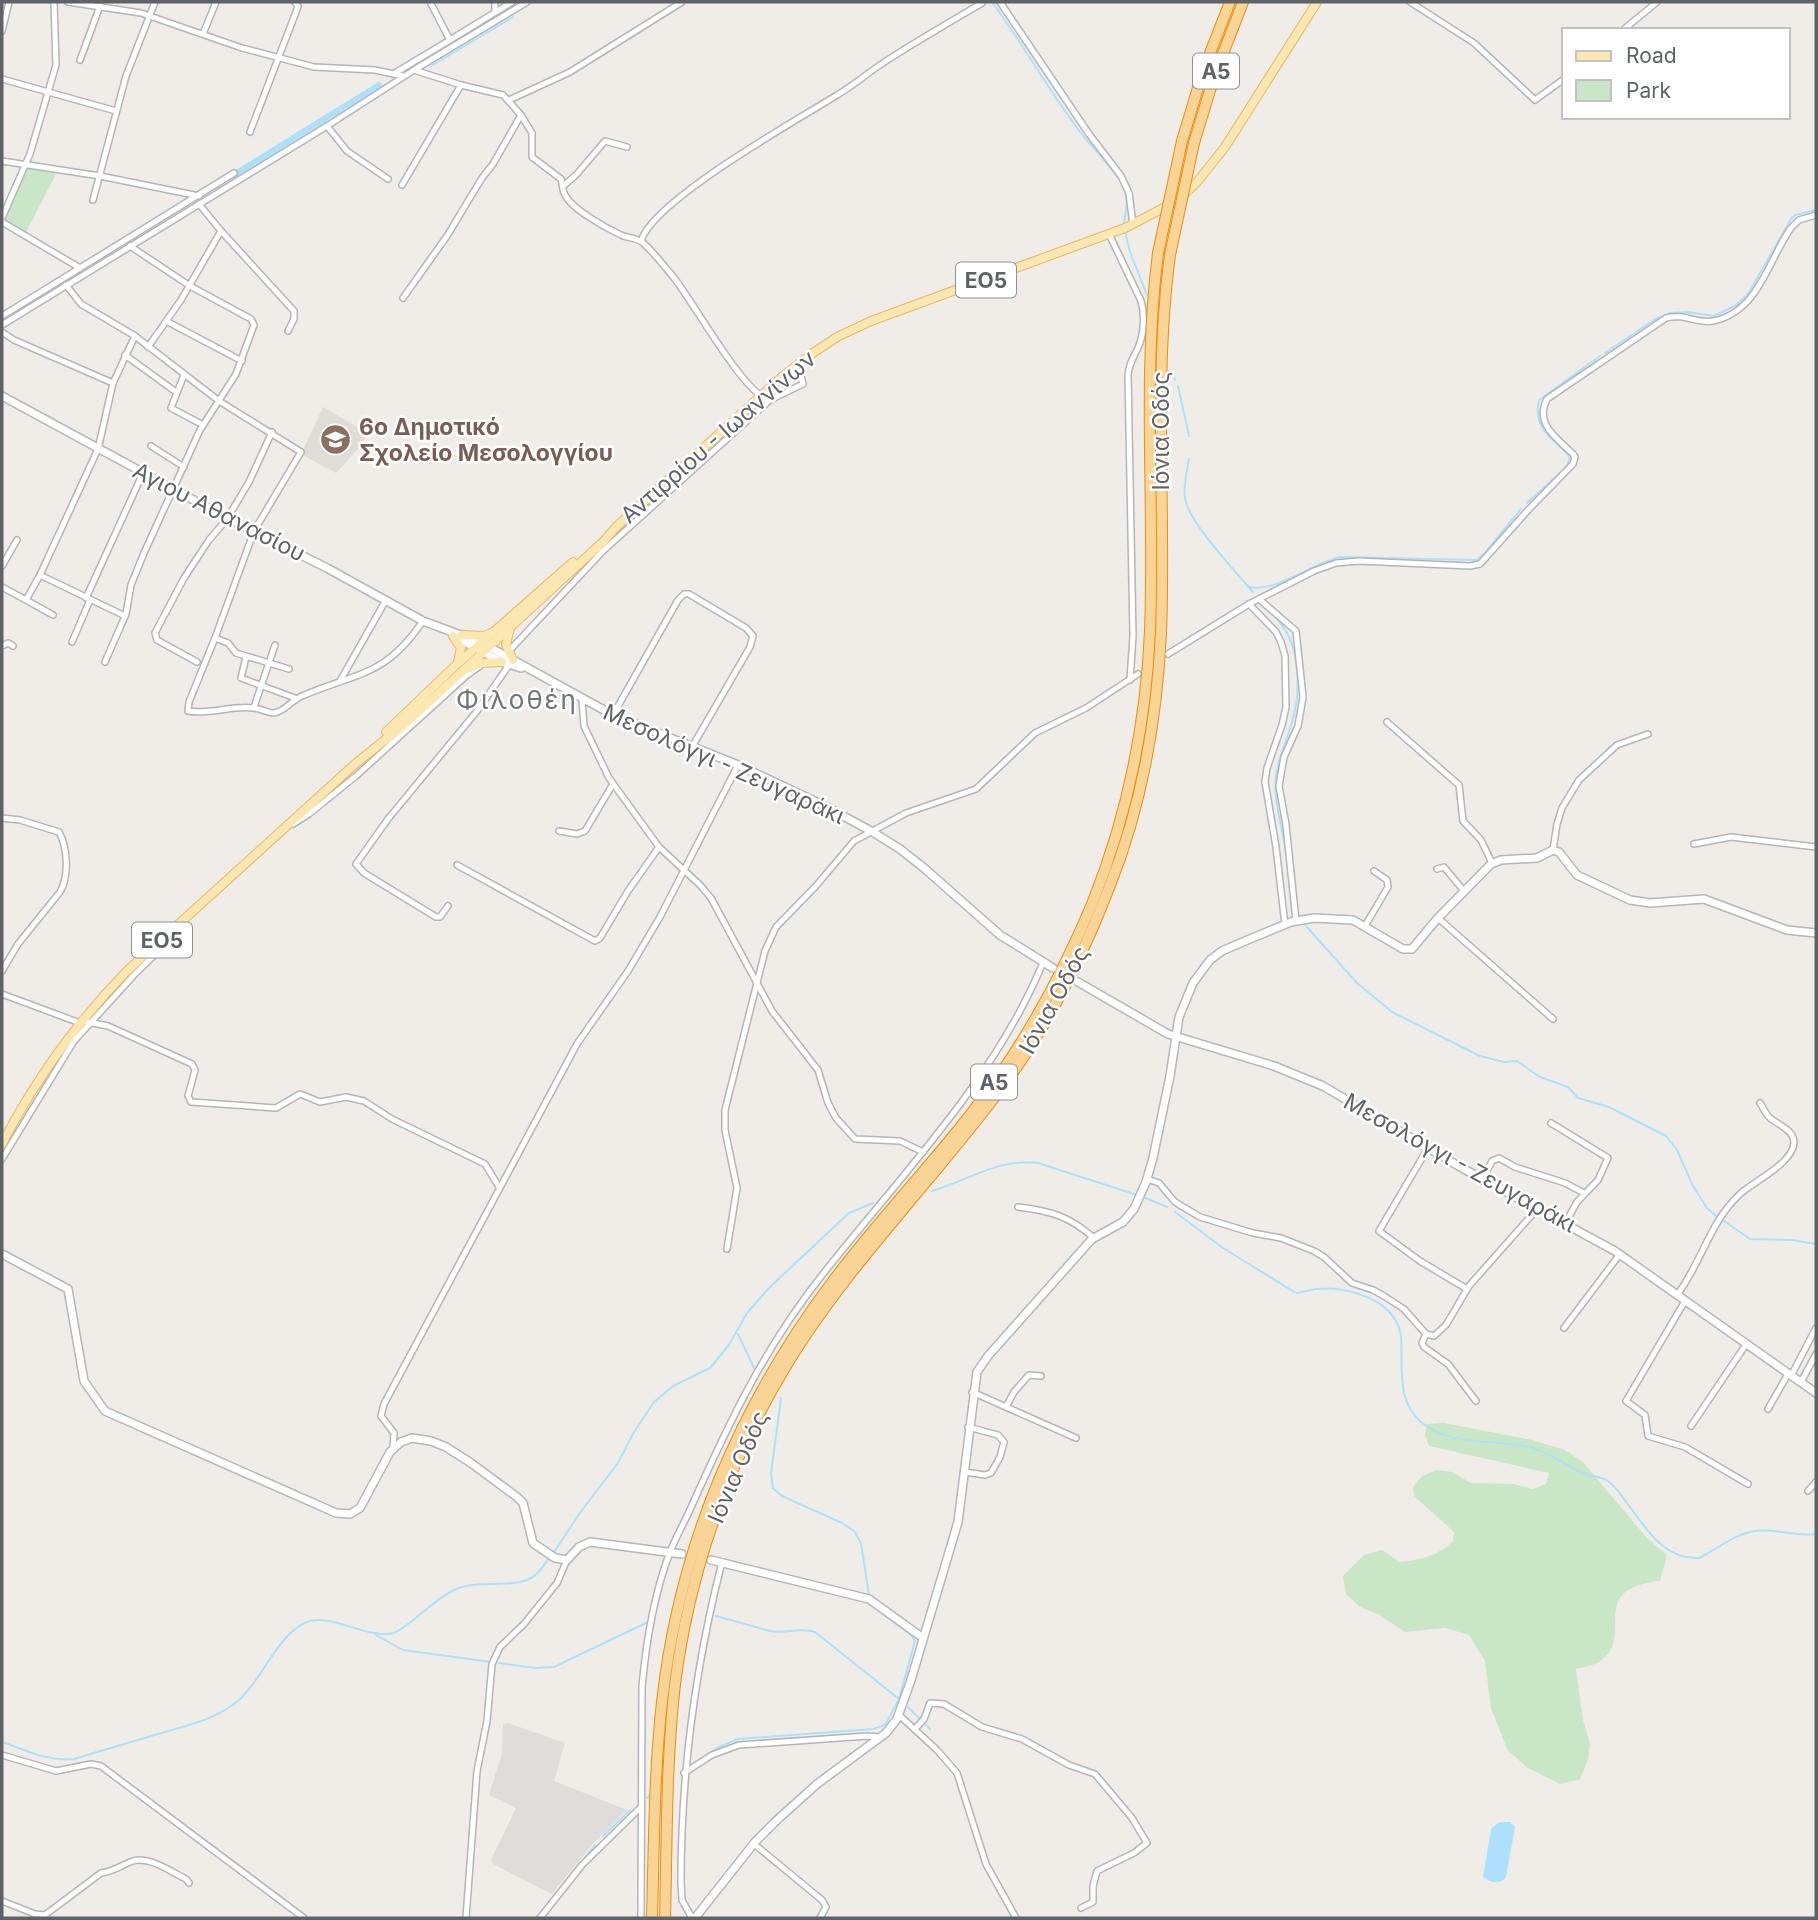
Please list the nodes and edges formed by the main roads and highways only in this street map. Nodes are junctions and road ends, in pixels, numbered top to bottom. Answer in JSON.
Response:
{"nodes":[{"id":1,"x":1230,"y":2,"type":"edge"},
{"id":2,"x":1243,"y":2,"type":"edge"},
{"id":3,"x":1317,"y":2,"type":"edge"},
{"id":4,"x":2,"y":396,"type":"edge"},
{"id":5,"x":616,"y":527,"type":"junction"},
{"id":6,"x":513,"y":625,"type":"junction"},
{"id":7,"x":501,"y":627,"type":"junction"},
{"id":8,"x":458,"y":636,"type":"junction"},
{"id":9,"x":482,"y":647,"type":"junction"},
{"id":10,"x":508,"y":660,"type":"junction"},
{"id":11,"x":455,"y":671,"type":"junction"},
{"id":12,"x":1816,"y":933,"type":"edge"},
{"id":13,"x":1053,"y":968,"type":"dead end"},
{"id":14,"x":1078,"y":982,"type":"dead end"},
{"id":15,"x":1176,"y":1037,"type":"junction"},
{"id":16,"x":2,"y":1144,"type":"edge"},
{"id":17,"x":2,"y":1254,"type":"edge"},
{"id":18,"x":1816,"y":1393,"type":"edge"},
{"id":19,"x":682,"y":1554,"type":"dead end"},
{"id":20,"x":710,"y":1560,"type":"dead end"},
{"id":21,"x":923,"y":1638,"type":"junction"},
{"id":22,"x":652,"y":1918,"type":"edge"},
{"id":23,"x":665,"y":1918,"type":"edge"},
{"id":24,"x":694,"y":1918,"type":"edge"}],
"edges":[{"from":1,"to":22,"type":"highway","name":"Ιόνια Οδός","number":"Α5","bridge":true},
{"from":2,"to":23,"type":"highway","name":"Ιόνια Οδός","number":"Α5","bridge":true},
{"from":3,"to":5,"type":"main road","name":"Αντιρρίου - Ιωαννίνων","number":"ΕΟ5"},
{"from":4,"to":8,"type":"main road","name":"Αγιου Αθανασίου"},
{"from":5,"to":6,"type":"main road","name":"Αντιρρίου - Ιωαννίνων","number":"ΕΟ5"},
{"from":5,"to":7,"type":"main road","name":"Αντιρρίου - Ιωαννίνων","number":"ΕΟ5"},
{"from":6,"to":9,"type":"main road","name":"Αντιρρίου - Ιωαννίνων","number":"ΕΟ5"},
{"from":6,"to":10,"type":"main road"},
{"from":7,"to":8,"type":"main road"},
{"from":7,"to":9,"type":"main road","name":"Αντιρρίου - Ιωαννίνων","number":"ΕΟ5"},
{"from":8,"to":9,"type":"main road","name":"Αγιου Αθανασίου"},
{"from":8,"to":11,"type":"main road"},
{"from":9,"to":10,"type":"main road","name":"Μεσολόγγι - Ζευγαράκι"},
{"from":9,"to":11,"type":"main road","name":"Αντιρρίου - Ιωαννίνων","number":"ΕΟ5"},
{"from":10,"to":11,"type":"main road"},
{"from":10,"to":13,"type":"main road","name":"Μεσολόγγι - Ζευγαράκι"},
{"from":11,"to":16,"type":"main road","name":"Αντιρρίου - Ιωαννίνων","number":"ΕΟ5"},
{"from":12,"to":15,"type":"main road"},
{"from":14,"to":15,"type":"main road","name":"Μεσολόγγι - Ζευγαράκι"},
{"from":15,"to":18,"type":"main road","name":"Μεσολόγγι - Ζευγαράκι"},
{"from":15,"to":21,"type":"main road"},
{"from":17,"to":19,"type":"main road"},
{"from":20,"to":21,"type":"main road"},
{"from":21,"to":24,"type":"main road"}]}
